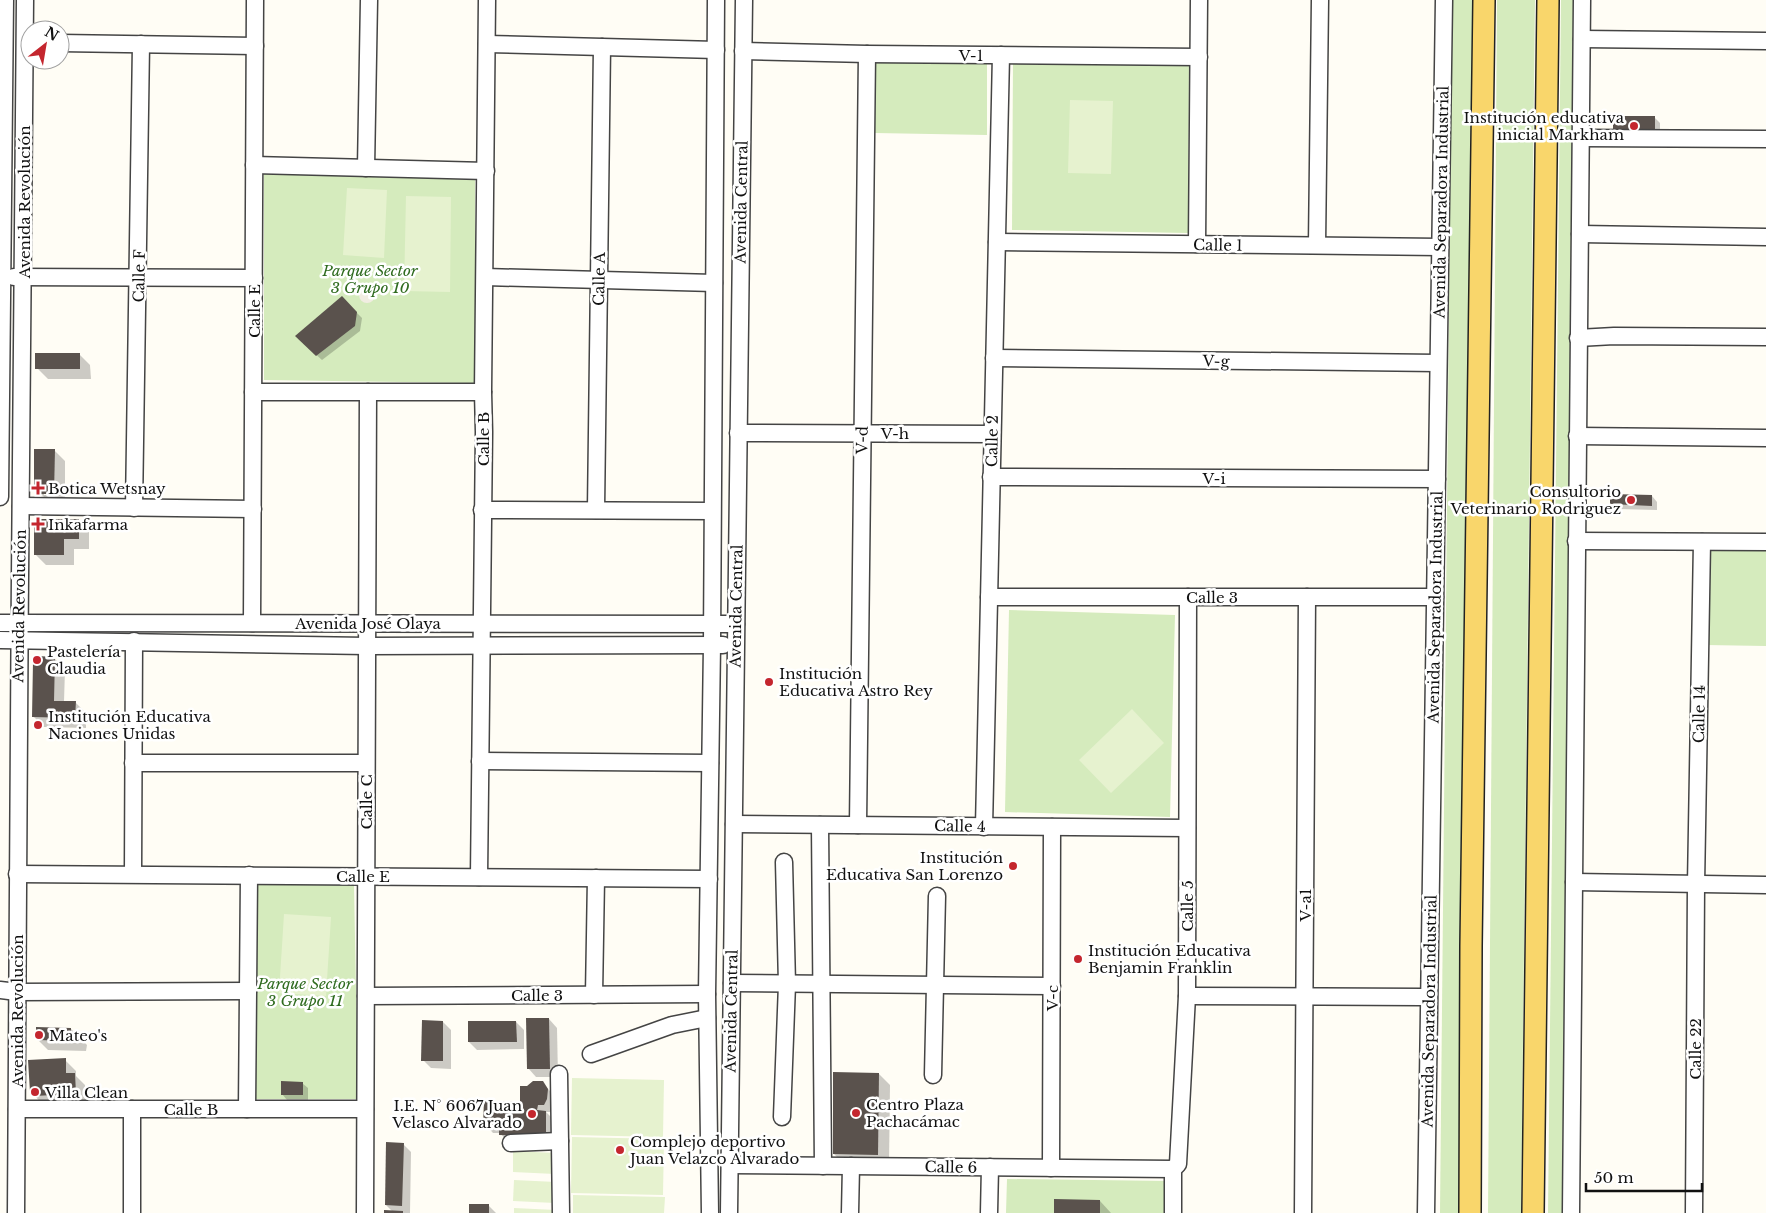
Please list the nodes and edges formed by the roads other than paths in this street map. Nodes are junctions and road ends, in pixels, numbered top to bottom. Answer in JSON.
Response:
{"nodes":[{"id":1,"x":5,"y":0,"type":"edge"},
{"id":2,"x":25,"y":0,"type":"edge"},
{"id":3,"x":255,"y":0,"type":"edge"},
{"id":4,"x":369,"y":0,"type":"edge"},
{"id":5,"x":487,"y":0,"type":"edge"},
{"id":6,"x":716,"y":0,"type":"edge"},
{"id":7,"x":744,"y":0,"type":"edge"},
{"id":8,"x":1199,"y":0,"type":"edge"},
{"id":9,"x":1320,"y":0,"type":"edge"},
{"id":10,"x":1444,"y":0,"type":"edge"},
{"id":11,"x":1484,"y":0,"type":"edge"},
{"id":12,"x":1548,"y":0,"type":"edge"},
{"id":13,"x":1582,"y":0,"type":"edge"},
{"id":14,"x":26,"y":20,"type":"edge"},
{"id":15,"x":1582,"y":39,"type":"junction"},
{"id":16,"x":1766,"y":41,"type":"edge"},
{"id":17,"x":70,"y":43,"type":"edge"},
{"id":18,"x":2,"y":44,"type":"edge"},
{"id":19,"x":141,"y":44,"type":"junction"},
{"id":20,"x":487,"y":44,"type":"junction"},
{"id":21,"x":255,"y":46,"type":"junction"},
{"id":22,"x":602,"y":47,"type":"junction"},
{"id":23,"x":716,"y":50,"type":"junction"},
{"id":24,"x":743,"y":51,"type":"junction"},
{"id":25,"x":867,"y":54,"type":"junction"},
{"id":26,"x":1001,"y":55,"type":"junction"},
{"id":27,"x":1199,"y":57,"type":"junction"},
{"id":28,"x":27,"y":70,"type":"edge"},
{"id":29,"x":1581,"y":138,"type":"junction"},
{"id":30,"x":1766,"y":139,"type":"edge"},
{"id":31,"x":254,"y":165,"type":"junction"},
{"id":32,"x":366,"y":168,"type":"junction"},
{"id":33,"x":486,"y":171,"type":"junction"},
{"id":34,"x":1580,"y":234,"type":"junction"},
{"id":35,"x":1766,"y":237,"type":"edge"},
{"id":36,"x":997,"y":242,"type":"junction"},
{"id":37,"x":1197,"y":244,"type":"junction"},
{"id":38,"x":1317,"y":246,"type":"junction"},
{"id":39,"x":1440,"y":247,"type":"junction"},
{"id":40,"x":1,"y":277,"type":"edge"},
{"id":41,"x":24,"y":277,"type":"junction"},
{"id":42,"x":139,"y":277,"type":"junction"},
{"id":43,"x":484,"y":277,"type":"junction"},
{"id":44,"x":254,"y":278,"type":"junction"},
{"id":45,"x":599,"y":280,"type":"junction"},
{"id":46,"x":714,"y":283,"type":"junction"},
{"id":47,"x":1766,"y":337,"type":"edge"},
{"id":48,"x":1578,"y":338,"type":"junction"},
{"id":49,"x":994,"y":358,"type":"junction"},
{"id":50,"x":1438,"y":363,"type":"junction"},
{"id":51,"x":253,"y":392,"type":"junction"},
{"id":52,"x":368,"y":392,"type":"junction"},
{"id":53,"x":483,"y":392,"type":"junction"},
{"id":54,"x":1,"y":406,"type":"edge"},
{"id":55,"x":738,"y":433,"type":"junction"},
{"id":56,"x":862,"y":433,"type":"junction"},
{"id":57,"x":992,"y":434,"type":"junction"},
{"id":58,"x":1577,"y":436,"type":"junction"},
{"id":59,"x":1766,"y":438,"type":"edge"},
{"id":60,"x":991,"y":477,"type":"junction"},
{"id":61,"x":1436,"y":479,"type":"junction"},
{"id":62,"x":0,"y":497,"type":"edge"},
{"id":63,"x":21,"y":506,"type":"junction"},
{"id":64,"x":134,"y":508,"type":"junction"},
{"id":65,"x":253,"y":509,"type":"junction"},
{"id":66,"x":482,"y":510,"type":"junction"},
{"id":67,"x":596,"y":510,"type":"junction"},
{"id":68,"x":712,"y":511,"type":"junction"},
{"id":69,"x":1576,"y":541,"type":"junction"},
{"id":70,"x":1702,"y":542,"type":"junction"},
{"id":71,"x":1766,"y":542,"type":"edge"},
{"id":72,"x":989,"y":597,"type":"junction"},
{"id":73,"x":1188,"y":597,"type":"junction"},
{"id":74,"x":1307,"y":597,"type":"junction"},
{"id":75,"x":1435,"y":597,"type":"junction"},
{"id":76,"x":0,"y":623,"type":"edge"},
{"id":77,"x":18,"y":623,"type":"junction"},
{"id":78,"x":252,"y":623,"type":"junction"},
{"id":79,"x":367,"y":623,"type":"junction"},
{"id":80,"x":481,"y":623,"type":"junction"},
{"id":81,"x":712,"y":624,"type":"junction"},
{"id":82,"x":736,"y":624,"type":"junction"},
{"id":83,"x":0,"y":640,"type":"edge"},
{"id":84,"x":18,"y":640,"type":"junction"},
{"id":85,"x":134,"y":641,"type":"junction"},
{"id":86,"x":481,"y":645,"type":"junction"},
{"id":87,"x":712,"y":645,"type":"junction"},
{"id":88,"x":367,"y":646,"type":"junction"},
{"id":89,"x":736,"y":646,"type":"junction"},
{"id":90,"x":480,"y":761,"type":"junction"},
{"id":91,"x":133,"y":763,"type":"junction"},
{"id":92,"x":366,"y":763,"type":"junction"},
{"id":93,"x":710,"y":763,"type":"junction"},
{"id":94,"x":734,"y":824,"type":"junction"},
{"id":95,"x":820,"y":825,"type":"junction"},
{"id":96,"x":858,"y":825,"type":"junction"},
{"id":97,"x":984,"y":826,"type":"junction"},
{"id":98,"x":1052,"y":827,"type":"junction"},
{"id":99,"x":1187,"y":828,"type":"junction"},
{"id":100,"x":784,"y":862,"type":"dead end"},
{"id":101,"x":18,"y":874,"type":"junction"},
{"id":102,"x":134,"y":874,"type":"junction"},
{"id":103,"x":249,"y":875,"type":"junction"},
{"id":104,"x":366,"y":876,"type":"junction"},
{"id":105,"x":479,"y":877,"type":"junction"},
{"id":106,"x":596,"y":878,"type":"junction"},
{"id":107,"x":708,"y":879,"type":"junction"},
{"id":108,"x":1574,"y":882,"type":"junction"},
{"id":109,"x":1696,"y":885,"type":"junction"},
{"id":110,"x":1766,"y":886,"type":"edge"},
{"id":111,"x":938,"y":896,"type":"dead end"},
{"id":112,"x":732,"y":983,"type":"junction"},
{"id":113,"x":787,"y":984,"type":"junction"},
{"id":114,"x":822,"y":984,"type":"junction"},
{"id":115,"x":935,"y":985,"type":"junction"},
{"id":116,"x":1052,"y":986,"type":"junction"},
{"id":117,"x":0,"y":990,"type":"edge"},
{"id":118,"x":248,"y":991,"type":"junction"},
{"id":119,"x":17,"y":992,"type":"junction"},
{"id":120,"x":594,"y":994,"type":"junction"},
{"id":121,"x":708,"y":994,"type":"junction"},
{"id":122,"x":366,"y":996,"type":"junction"},
{"id":123,"x":1187,"y":996,"type":"junction"},
{"id":124,"x":1304,"y":997,"type":"junction"},
{"id":125,"x":1422,"y":997,"type":"dead end"},
{"id":126,"x":707,"y":1018,"type":"junction"},
{"id":127,"x":591,"y":1054,"type":"dead end"},
{"id":128,"x":559,"y":1074,"type":"dead end"},
{"id":129,"x":933,"y":1076,"type":"dead end"},
{"id":130,"x":17,"y":1109,"type":"junction"},
{"id":131,"x":132,"y":1109,"type":"junction"},
{"id":132,"x":247,"y":1109,"type":"junction"},
{"id":133,"x":365,"y":1109,"type":"junction"},
{"id":134,"x":782,"y":1117,"type":"dead end"},
{"id":135,"x":560,"y":1141,"type":"junction"},
{"id":136,"x":511,"y":1144,"type":"dead end"},
{"id":137,"x":730,"y":1165,"type":"junction"},
{"id":138,"x":823,"y":1166,"type":"junction"},
{"id":139,"x":851,"y":1166,"type":"junction"},
{"id":140,"x":990,"y":1167,"type":"junction"},
{"id":141,"x":1051,"y":1168,"type":"junction"},
{"id":142,"x":1173,"y":1169,"type":"junction"},
{"id":143,"x":16,"y":1213,"type":"edge"},
{"id":144,"x":132,"y":1213,"type":"edge"},
{"id":145,"x":365,"y":1213,"type":"edge"},
{"id":146,"x":562,"y":1213,"type":"edge"},
{"id":147,"x":710,"y":1213,"type":"edge"},
{"id":148,"x":729,"y":1213,"type":"edge"},
{"id":149,"x":850,"y":1213,"type":"edge"},
{"id":150,"x":989,"y":1213,"type":"edge"},
{"id":151,"x":1173,"y":1213,"type":"edge"},
{"id":152,"x":1303,"y":1213,"type":"edge"},
{"id":153,"x":1426,"y":1213,"type":"edge"},
{"id":154,"x":1470,"y":1213,"type":"edge"},
{"id":155,"x":1533,"y":1213,"type":"edge"},
{"id":156,"x":1571,"y":1213,"type":"edge"},
{"id":157,"x":1694,"y":1213,"type":"edge"}],
"edges":[{"from":1,"to":18,"type":"street","name":"Avenida Revolución"},
{"from":2,"to":14,"type":"street","name":"Avenida Revolución"},
{"from":3,"to":21,"type":"street","name":"Calle E"},
{"from":4,"to":32,"type":"street"},
{"from":5,"to":20,"type":"street","name":"Calle B"},
{"from":6,"to":23,"type":"street","name":"Avenida Central"},
{"from":7,"to":24,"type":"street","name":"Avenida Central"},
{"from":8,"to":27,"type":"street"},
{"from":9,"to":38,"type":"street"},
{"from":10,"to":39,"type":"street","name":"Avenida Separadora Industrial"},
{"from":11,"to":154,"type":"main road"},
{"from":12,"to":155,"type":"main road"},
{"from":13,"to":15,"type":"street"},
{"from":15,"to":16,"type":"street"},
{"from":15,"to":29,"type":"street"},
{"from":17,"to":19,"type":"street"},
{"from":18,"to":40,"type":"street","name":"Avenida Revolución"},
{"from":19,"to":21,"type":"street"},
{"from":19,"to":42,"type":"street","name":"Calle F"},
{"from":20,"to":22,"type":"street"},
{"from":20,"to":33,"type":"street","name":"Calle B"},
{"from":21,"to":31,"type":"street","name":"Calle E"},
{"from":22,"to":23,"type":"street"},
{"from":22,"to":45,"type":"street","name":"Calle A"},
{"from":23,"to":46,"type":"street","name":"Avenida Central"},
{"from":24,"to":25,"type":"street","name":"V-1"},
{"from":24,"to":55,"type":"street","name":"Avenida Central"},
{"from":25,"to":26,"type":"street","name":"V-1"},
{"from":25,"to":56,"type":"street","name":"V-d"},
{"from":26,"to":27,"type":"street","name":"V-1"},
{"from":26,"to":36,"type":"street","name":"Calle 2"},
{"from":27,"to":37,"type":"street"},
{"from":28,"to":41,"type":"street","name":"Avenida Revolución"},
{"from":29,"to":30,"type":"street"},
{"from":29,"to":34,"type":"street"},
{"from":31,"to":32,"type":"street"},
{"from":31,"to":44,"type":"street","name":"Calle E"},
{"from":32,"to":33,"type":"street"},
{"from":33,"to":43,"type":"street","name":"Calle B"},
{"from":34,"to":35,"type":"street"},
{"from":34,"to":48,"type":"street"},
{"from":36,"to":37,"type":"street","name":"Calle 1"},
{"from":36,"to":49,"type":"street","name":"Calle 2"},
{"from":37,"to":38,"type":"street","name":"Calle 1"},
{"from":38,"to":39,"type":"street","name":"Calle 1"},
{"from":39,"to":50,"type":"street","name":"Avenida Separadora Industrial"},
{"from":40,"to":41,"type":"street"},
{"from":40,"to":54,"type":"street","name":"Avenida Revolución"},
{"from":41,"to":42,"type":"street"},
{"from":41,"to":63,"type":"street","name":"Avenida Revolución"},
{"from":42,"to":44,"type":"street"},
{"from":42,"to":64,"type":"street","name":"Calle F"},
{"from":43,"to":45,"type":"street"},
{"from":43,"to":53,"type":"street","name":"Calle B"},
{"from":44,"to":51,"type":"street","name":"Calle E"},
{"from":45,"to":46,"type":"street"},
{"from":45,"to":67,"type":"street","name":"Calle A"},
{"from":46,"to":68,"type":"street","name":"Avenida Central"},
{"from":47,"to":48,"type":"street"},
{"from":48,"to":58,"type":"street"},
{"from":49,"to":50,"type":"street","name":"V-g"},
{"from":49,"to":57,"type":"street","name":"Calle 2"},
{"from":50,"to":61,"type":"street","name":"Avenida Separadora Industrial"},
{"from":51,"to":52,"type":"street"},
{"from":51,"to":65,"type":"street","name":"Calle E"},
{"from":52,"to":53,"type":"street"},
{"from":52,"to":79,"type":"street","name":"Calle C"},
{"from":53,"to":66,"type":"street","name":"Calle B"},
{"from":54,"to":62,"type":"street","name":"Avenida Revolución"},
{"from":55,"to":56,"type":"street","name":"V-h"},
{"from":55,"to":82,"type":"street","name":"Avenida Central"},
{"from":56,"to":57,"type":"street","name":"V-h"},
{"from":56,"to":96,"type":"street","name":"V-d"},
{"from":57,"to":60,"type":"street","name":"Calle 2"},
{"from":58,"to":59,"type":"street"},
{"from":58,"to":69,"type":"street"},
{"from":60,"to":61,"type":"street","name":"V-i"},
{"from":60,"to":72,"type":"street","name":"Calle 2"},
{"from":61,"to":75,"type":"street","name":"Avenida Separadora Industrial"},
{"from":63,"to":64,"type":"street"},
{"from":63,"to":77,"type":"street","name":"Avenida Revolución"},
{"from":64,"to":65,"type":"street"},
{"from":65,"to":78,"type":"street","name":"Calle E"},
{"from":66,"to":67,"type":"street"},
{"from":66,"to":80,"type":"street","name":"Calle B"},
{"from":67,"to":68,"type":"street"},
{"from":68,"to":81,"type":"street","name":"Avenida Central"},
{"from":69,"to":70,"type":"street"},
{"from":69,"to":108,"type":"street"},
{"from":70,"to":71,"type":"street"},
{"from":70,"to":109,"type":"street","name":"Calle 14"},
{"from":72,"to":73,"type":"street","name":"Calle 3"},
{"from":72,"to":97,"type":"street","name":"Calle 2"},
{"from":73,"to":74,"type":"street","name":"Calle 3"},
{"from":73,"to":99,"type":"street","name":"Calle 5"},
{"from":74,"to":75,"type":"street","name":"Calle 3"},
{"from":74,"to":124,"type":"street","name":"V-a1"},
{"from":75,"to":153,"type":"street","name":"Avenida Separadora Industrial"},
{"from":76,"to":77,"type":"street","name":"Avenida José Olaya"},
{"from":77,"to":78,"type":"street","name":"Avenida José Olaya"},
{"from":77,"to":84,"type":"street","name":"Avenida Revolución"},
{"from":78,"to":79,"type":"street","name":"Avenida José Olaya"},
{"from":79,"to":80,"type":"street","name":"Avenida José Olaya"},
{"from":79,"to":88,"type":"street","name":"Calle C"},
{"from":80,"to":81,"type":"street","name":"Avenida José Olaya"},
{"from":80,"to":86,"type":"street","name":"Calle B"},
{"from":81,"to":82,"type":"street","name":"Avenida José Olaya"},
{"from":81,"to":87,"type":"street","name":"Avenida Central"},
{"from":82,"to":89,"type":"street","name":"Avenida Central"},
{"from":83,"to":84,"type":"street","name":"Avenida José Olaya"},
{"from":84,"to":85,"type":"street","name":"Avenida José Olaya"},
{"from":84,"to":101,"type":"street","name":"Avenida Revolución"},
{"from":85,"to":88,"type":"street","name":"Avenida José Olaya"},
{"from":85,"to":91,"type":"street"},
{"from":86,"to":87,"type":"street","name":"Avenida José Olaya"},
{"from":86,"to":88,"type":"street","name":"Avenida José Olaya"},
{"from":86,"to":90,"type":"street","name":"Calle B"},
{"from":87,"to":89,"type":"street","name":"Avenida José Olaya"},
{"from":87,"to":93,"type":"street","name":"Avenida Central"},
{"from":88,"to":92,"type":"street","name":"Calle C"},
{"from":89,"to":94,"type":"street","name":"Avenida Central"},
{"from":90,"to":93,"type":"street"},
{"from":90,"to":105,"type":"street","name":"Calle B"},
{"from":91,"to":92,"type":"street"},
{"from":91,"to":102,"type":"street"},
{"from":92,"to":104,"type":"street","name":"Calle C"},
{"from":93,"to":107,"type":"street","name":"Avenida Central"},
{"from":94,"to":95,"type":"street","name":"Calle 4"},
{"from":94,"to":112,"type":"street","name":"Avenida Central"},
{"from":95,"to":96,"type":"street","name":"Calle 4"},
{"from":95,"to":114,"type":"street"},
{"from":96,"to":97,"type":"street","name":"Calle 4"},
{"from":97,"to":98,"type":"street","name":"Calle 4"},
{"from":98,"to":99,"type":"street","name":"Calle 4"},
{"from":98,"to":116,"type":"street","name":"V-c"},
{"from":99,"to":123,"type":"street","name":"Calle 5"},
{"from":100,"to":113,"type":"street"},
{"from":101,"to":102,"type":"street","name":"Calle E"},
{"from":101,"to":119,"type":"street","name":"Avenida Revolución"},
{"from":102,"to":103,"type":"street","name":"Calle E"},
{"from":103,"to":104,"type":"street","name":"Calle E"},
{"from":103,"to":118,"type":"street"},
{"from":104,"to":105,"type":"street","name":"Calle E"},
{"from":104,"to":122,"type":"street","name":"Calle C"},
{"from":105,"to":106,"type":"street","name":"Calle E"},
{"from":106,"to":107,"type":"street","name":"Calle E"},
{"from":106,"to":120,"type":"street"},
{"from":107,"to":121,"type":"street","name":"Avenida Central"},
{"from":108,"to":109,"type":"street"},
{"from":108,"to":156,"type":"street"},
{"from":109,"to":110,"type":"street"},
{"from":109,"to":157,"type":"street","name":"Calle 22"},
{"from":111,"to":115,"type":"street"},
{"from":112,"to":113,"type":"street"},
{"from":112,"to":137,"type":"street","name":"Avenida Central"},
{"from":113,"to":114,"type":"street"},
{"from":113,"to":134,"type":"street"},
{"from":114,"to":115,"type":"street"},
{"from":114,"to":138,"type":"street"},
{"from":115,"to":116,"type":"street"},
{"from":115,"to":129,"type":"street"},
{"from":116,"to":141,"type":"street","name":"V-c"},
{"from":117,"to":119,"type":"street"},
{"from":118,"to":119,"type":"street"},
{"from":118,"to":132,"type":"street"},
{"from":119,"to":130,"type":"street","name":"Avenida Revolución"},
{"from":120,"to":121,"type":"street","name":"Calle 3"},
{"from":120,"to":122,"type":"street","name":"Calle 3"},
{"from":121,"to":126,"type":"street","name":"Avenida Central"},
{"from":122,"to":133,"type":"street","name":"Calle C"},
{"from":123,"to":124,"type":"street"},
{"from":123,"to":142,"type":"street","name":"Calle 5"},
{"from":124,"to":125,"type":"street"},
{"from":124,"to":152,"type":"street","name":"V-a1"},
{"from":126,"to":127,"type":"street"},
{"from":126,"to":147,"type":"street","name":"Avenida Central"},
{"from":128,"to":135,"type":"street"},
{"from":130,"to":131,"type":"street","name":"Calle B"},
{"from":130,"to":143,"type":"street","name":"Avenida Revolución"},
{"from":131,"to":132,"type":"street","name":"Calle B"},
{"from":131,"to":144,"type":"street"},
{"from":132,"to":133,"type":"street","name":"Calle B"},
{"from":133,"to":145,"type":"street","name":"Calle C"},
{"from":135,"to":136,"type":"street"},
{"from":135,"to":146,"type":"street"},
{"from":137,"to":138,"type":"street","name":"Calle 6"},
{"from":137,"to":148,"type":"street","name":"Avenida Central"},
{"from":138,"to":139,"type":"street","name":"Calle 6"},
{"from":139,"to":140,"type":"street","name":"Calle 6"},
{"from":139,"to":149,"type":"street"},
{"from":140,"to":141,"type":"street","name":"Calle 6"},
{"from":140,"to":150,"type":"street"},
{"from":141,"to":142,"type":"street","name":"Calle 6"},
{"from":142,"to":151,"type":"street","name":"Calle 5"}]}
